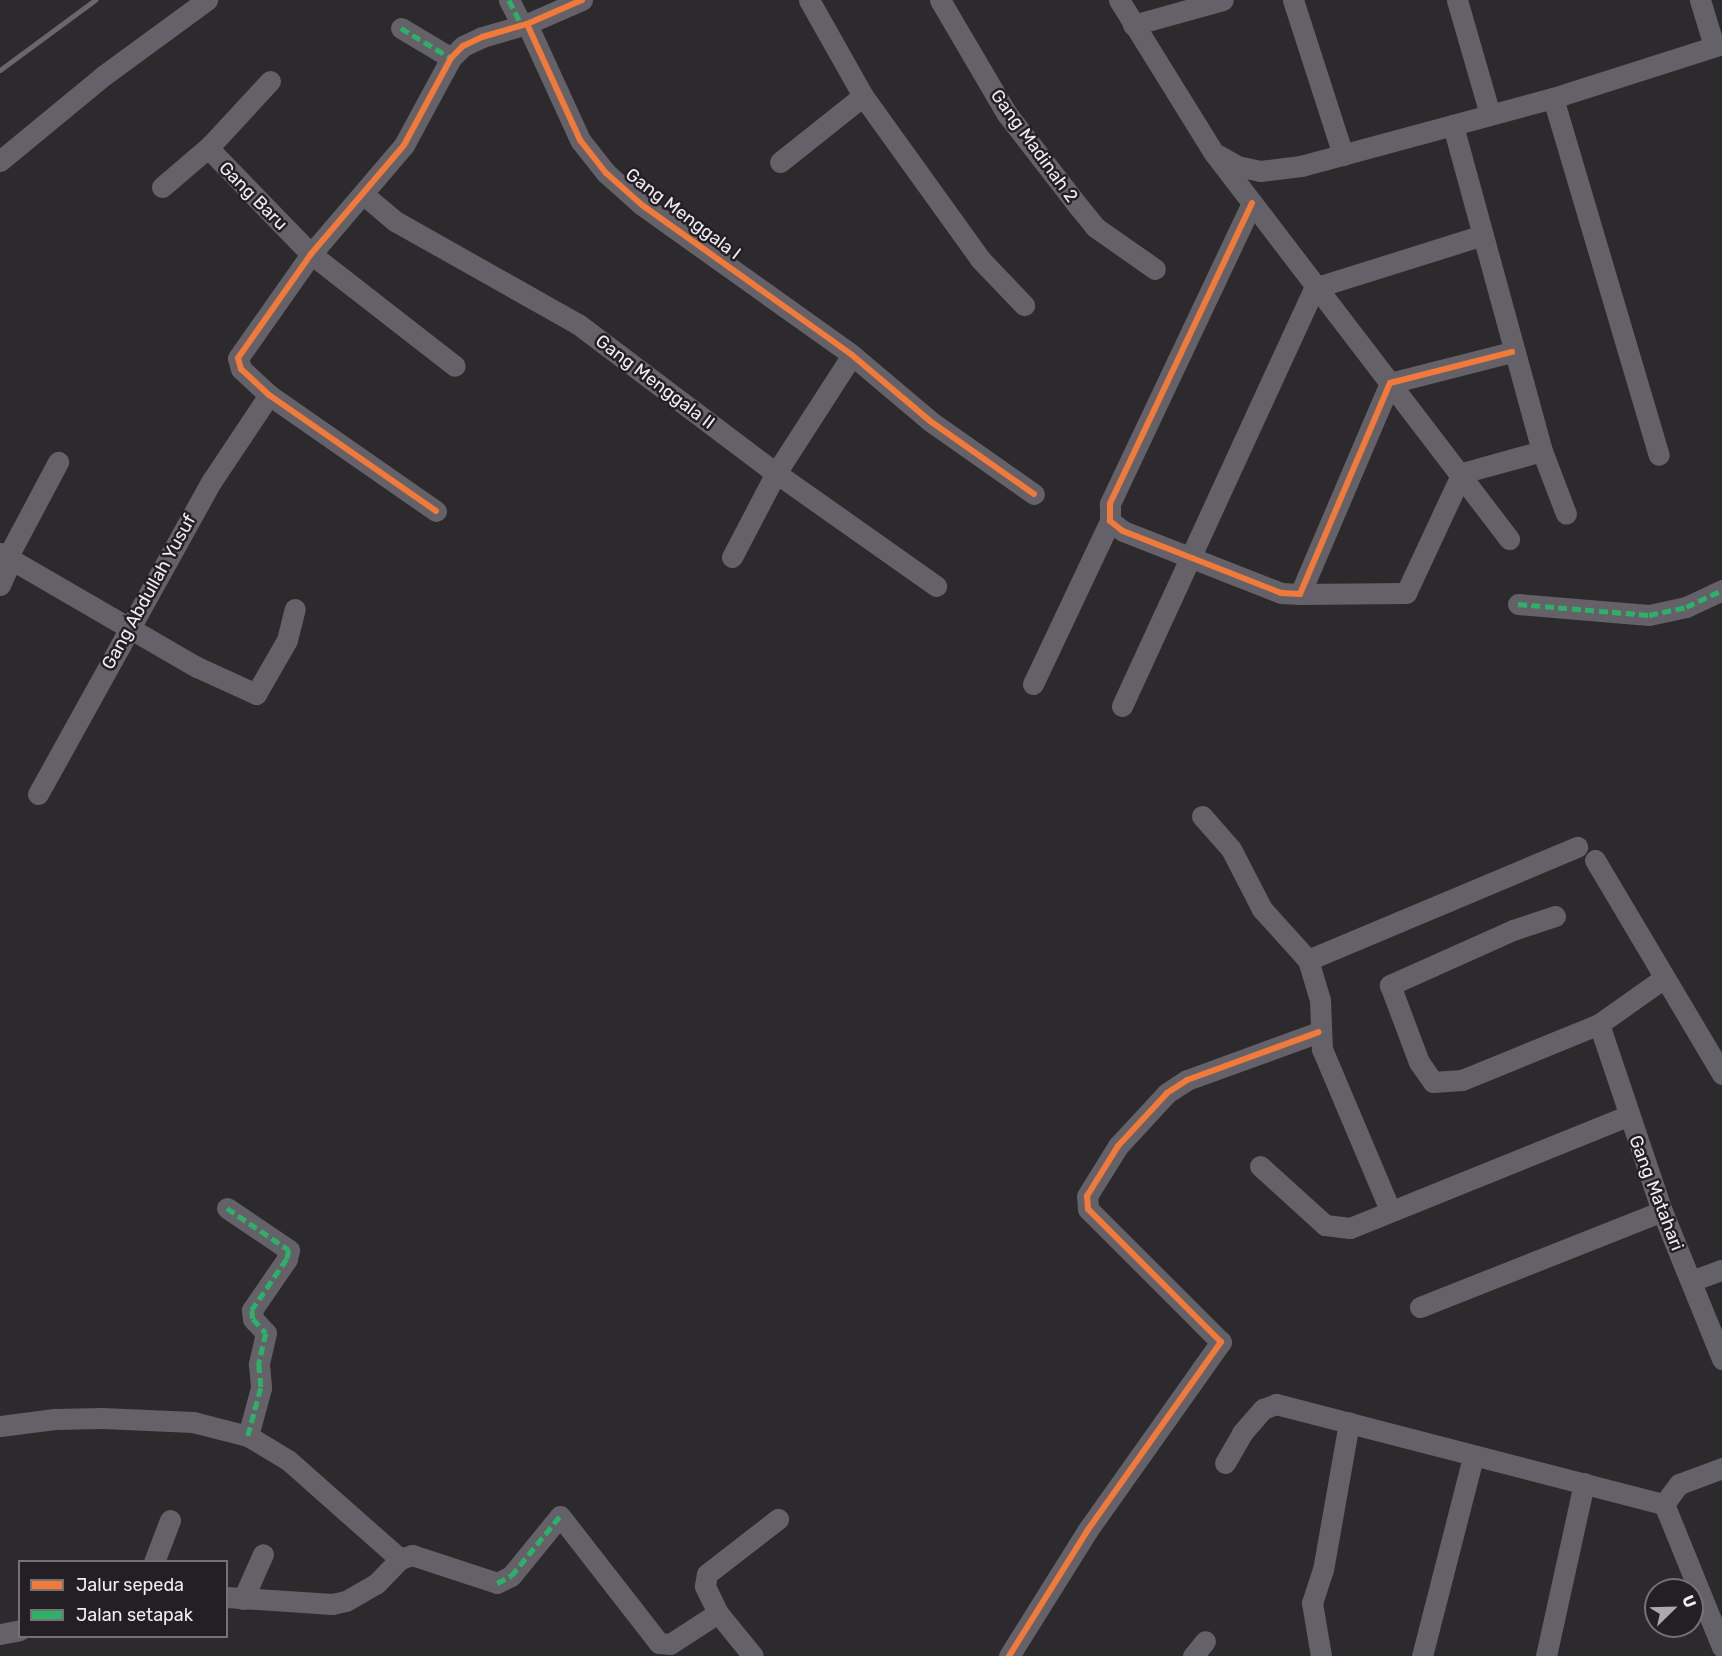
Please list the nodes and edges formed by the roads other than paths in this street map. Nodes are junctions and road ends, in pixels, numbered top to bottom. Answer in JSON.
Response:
{"nodes":[{"id":1,"x":207,"y":0,"type":"edge"},
{"id":2,"x":509,"y":0,"type":"edge"},
{"id":3,"x":582,"y":0,"type":"edge"},
{"id":4,"x":809,"y":0,"type":"edge"},
{"id":5,"x":940,"y":0,"type":"edge"},
{"id":6,"x":1119,"y":0,"type":"edge"},
{"id":7,"x":1223,"y":0,"type":"edge"},
{"id":8,"x":1293,"y":0,"type":"edge"},
{"id":9,"x":1457,"y":0,"type":"edge"},
{"id":10,"x":1700,"y":0,"type":"edge"},
{"id":11,"x":525,"y":25,"type":"junction"},
{"id":12,"x":1133,"y":25,"type":"junction"},
{"id":13,"x":400,"y":28,"type":"dead end"},
{"id":14,"x":1718,"y":45,"type":"edge"},
{"id":15,"x":451,"y":58,"type":"junction"},
{"id":16,"x":270,"y":81,"type":"dead end"},
{"id":17,"x":863,"y":96,"type":"junction"},
{"id":18,"x":1553,"y":98,"type":"junction"},
{"id":19,"x":1491,"y":114,"type":"junction"},
{"id":20,"x":1453,"y":125,"type":"junction"},
{"id":21,"x":211,"y":145,"type":"junction"},
{"id":22,"x":1214,"y":153,"type":"junction"},
{"id":23,"x":1343,"y":155,"type":"junction"},
{"id":24,"x":0,"y":160,"type":"edge"},
{"id":25,"x":780,"y":162,"type":"dead end"},
{"id":26,"x":162,"y":187,"type":"dead end"},
{"id":27,"x":363,"y":194,"type":"junction"},
{"id":28,"x":1252,"y":202,"type":"junction"},
{"id":29,"x":1483,"y":235,"type":"junction"},
{"id":30,"x":311,"y":254,"type":"junction"},
{"id":31,"x":1155,"y":269,"type":"dead end"},
{"id":32,"x":1314,"y":288,"type":"junction"},
{"id":33,"x":1024,"y":305,"type":"dead end"},
{"id":34,"x":1512,"y":352,"type":"junction"},
{"id":35,"x":852,"y":355,"type":"junction"},
{"id":36,"x":454,"y":366,"type":"dead end"},
{"id":37,"x":1390,"y":383,"type":"junction"},
{"id":38,"x":269,"y":395,"type":"junction"},
{"id":39,"x":1542,"y":451,"type":"junction"},
{"id":40,"x":1659,"y":455,"type":"dead end"},
{"id":41,"x":58,"y":462,"type":"dead end"},
{"id":42,"x":1462,"y":473,"type":"junction"},
{"id":43,"x":777,"y":474,"type":"junction"},
{"id":44,"x":1034,"y":494,"type":"dead end"},
{"id":45,"x":436,"y":511,"type":"dead end"},
{"id":46,"x":1566,"y":514,"type":"dead end"},
{"id":47,"x":1110,"y":521,"type":"junction"},
{"id":48,"x":1509,"y":539,"type":"dead end"},
{"id":49,"x":6,"y":557,"type":"edge"},
{"id":50,"x":732,"y":557,"type":"dead end"},
{"id":51,"x":1190,"y":559,"type":"junction"},
{"id":52,"x":0,"y":585,"type":"edge"},
{"id":53,"x":936,"y":586,"type":"dead end"},
{"id":54,"x":1722,"y":590,"type":"edge"},
{"id":55,"x":1300,"y":594,"type":"junction"},
{"id":56,"x":1518,"y":604,"type":"dead end"},
{"id":57,"x":295,"y":609,"type":"dead end"},
{"id":58,"x":129,"y":626,"type":"junction"},
{"id":59,"x":1033,"y":684,"type":"dead end"},
{"id":60,"x":1122,"y":706,"type":"dead end"},
{"id":61,"x":38,"y":794,"type":"dead end"},
{"id":62,"x":1202,"y":816,"type":"dead end"},
{"id":63,"x":1577,"y":847,"type":"dead end"},
{"id":64,"x":1595,"y":860,"type":"dead end"},
{"id":65,"x":1555,"y":916,"type":"dead end"},
{"id":66,"x":1308,"y":960,"type":"junction"},
{"id":67,"x":1657,"y":983,"type":"dead end"},
{"id":68,"x":1599,"y":1024,"type":"junction"},
{"id":69,"x":1319,"y":1032,"type":"junction"},
{"id":70,"x":1722,"y":1073,"type":"edge"},
{"id":71,"x":1627,"y":1116,"type":"junction"},
{"id":72,"x":1260,"y":1166,"type":"dead end"},
{"id":73,"x":227,"y":1208,"type":"dead end"},
{"id":74,"x":1390,"y":1210,"type":"junction"},
{"id":75,"x":1662,"y":1211,"type":"junction"},
{"id":76,"x":1722,"y":1270,"type":"edge"},
{"id":77,"x":1691,"y":1281,"type":"junction"},
{"id":78,"x":1420,"y":1307,"type":"dead end"},
{"id":79,"x":1722,"y":1359,"type":"edge"},
{"id":80,"x":1349,"y":1422,"type":"junction"},
{"id":81,"x":0,"y":1426,"type":"edge"},
{"id":82,"x":248,"y":1436,"type":"junction"},
{"id":83,"x":1473,"y":1457,"type":"junction"},
{"id":84,"x":1225,"y":1463,"type":"dead end"},
{"id":85,"x":1722,"y":1468,"type":"edge"},
{"id":86,"x":1584,"y":1483,"type":"junction"},
{"id":87,"x":1664,"y":1504,"type":"junction"},
{"id":88,"x":777,"y":1519,"type":"dead end"},
{"id":89,"x":170,"y":1520,"type":"dead end"},
{"id":90,"x":263,"y":1554,"type":"dead end"},
{"id":91,"x":400,"y":1559,"type":"junction"},
{"id":92,"x":155,"y":1560,"type":"edge"},
{"id":93,"x":235,"y":1598,"type":"edge"},
{"id":94,"x":718,"y":1613,"type":"junction"},
{"id":95,"x":18,"y":1630,"type":"edge"},
{"id":96,"x":0,"y":1634,"type":"edge"},
{"id":97,"x":1722,"y":1647,"type":"edge"},
{"id":98,"x":753,"y":1656,"type":"edge"},
{"id":99,"x":1010,"y":1656,"type":"edge"},
{"id":100,"x":1321,"y":1656,"type":"edge"},
{"id":101,"x":1422,"y":1656,"type":"edge"},
{"id":102,"x":1546,"y":1656,"type":"edge"}],
"edges":[{"from":1,"to":24,"type":"street"},
{"from":2,"to":11,"type":"street","name":"Gang Menggala I"},
{"from":3,"to":11,"type":"street"},
{"from":4,"to":17,"type":"street"},
{"from":5,"to":31,"type":"street","name":"Gang Madinah 2"},
{"from":6,"to":12,"type":"street"},
{"from":7,"to":12,"type":"street"},
{"from":8,"to":23,"type":"street"},
{"from":9,"to":19,"type":"street"},
{"from":10,"to":14,"type":"street"},
{"from":11,"to":15,"type":"street"},
{"from":11,"to":35,"type":"street","name":"Gang Menggala I"},
{"from":12,"to":22,"type":"street"},
{"from":13,"to":15,"type":"street"},
{"from":14,"to":18,"type":"street"},
{"from":15,"to":27,"type":"street"},
{"from":16,"to":21,"type":"street","name":"Gang Baru"},
{"from":17,"to":25,"type":"street"},
{"from":17,"to":33,"type":"street"},
{"from":18,"to":19,"type":"street"},
{"from":18,"to":40,"type":"street"},
{"from":19,"to":20,"type":"street"},
{"from":20,"to":23,"type":"street"},
{"from":20,"to":29,"type":"street"},
{"from":21,"to":26,"type":"street"},
{"from":21,"to":30,"type":"street","name":"Gang Baru"},
{"from":22,"to":23,"type":"street"},
{"from":22,"to":28,"type":"street"},
{"from":27,"to":30,"type":"street"},
{"from":27,"to":43,"type":"street","name":"Gang Menggala II"},
{"from":28,"to":32,"type":"street"},
{"from":28,"to":47,"type":"street"},
{"from":29,"to":32,"type":"street"},
{"from":29,"to":34,"type":"street"},
{"from":30,"to":36,"type":"street","name":"Gang Baru"},
{"from":30,"to":38,"type":"street"},
{"from":32,"to":37,"type":"street"},
{"from":32,"to":51,"type":"street"},
{"from":34,"to":37,"type":"street"},
{"from":34,"to":39,"type":"street"},
{"from":35,"to":43,"type":"street"},
{"from":35,"to":44,"type":"street","name":"Gang Menggala I"},
{"from":37,"to":42,"type":"street"},
{"from":37,"to":55,"type":"street"},
{"from":38,"to":45,"type":"street"},
{"from":38,"to":58,"type":"street","name":"Gang Abdullah Yusuf"},
{"from":39,"to":42,"type":"street"},
{"from":39,"to":46,"type":"street"},
{"from":41,"to":49,"type":"street"},
{"from":42,"to":48,"type":"street"},
{"from":42,"to":55,"type":"street"},
{"from":43,"to":50,"type":"street"},
{"from":43,"to":53,"type":"street","name":"Gang Menggala II"},
{"from":47,"to":51,"type":"street"},
{"from":47,"to":59,"type":"street"},
{"from":49,"to":52,"type":"street"},
{"from":49,"to":58,"type":"street"},
{"from":51,"to":55,"type":"street"},
{"from":51,"to":60,"type":"street"},
{"from":54,"to":56,"type":"street"},
{"from":57,"to":58,"type":"street"},
{"from":58,"to":61,"type":"street","name":"Gang Abdullah Yusuf"},
{"from":62,"to":66,"type":"street"},
{"from":63,"to":66,"type":"street"},
{"from":64,"to":70,"type":"street"},
{"from":65,"to":68,"type":"street"},
{"from":66,"to":69,"type":"street"},
{"from":67,"to":68,"type":"street"},
{"from":68,"to":71,"type":"street","name":"Gang Matahari"},
{"from":69,"to":74,"type":"street"},
{"from":69,"to":99,"type":"street"},
{"from":71,"to":74,"type":"street"},
{"from":71,"to":75,"type":"street","name":"Gang Matahari"},
{"from":72,"to":74,"type":"street"},
{"from":73,"to":82,"type":"street"},
{"from":75,"to":77,"type":"street","name":"Gang Matahari"},
{"from":75,"to":78,"type":"street"},
{"from":76,"to":77,"type":"street"},
{"from":77,"to":79,"type":"street","name":"Gang Matahari"},
{"from":80,"to":83,"type":"street"},
{"from":80,"to":84,"type":"street"},
{"from":80,"to":100,"type":"street"},
{"from":81,"to":82,"type":"street"},
{"from":82,"to":91,"type":"street"},
{"from":83,"to":86,"type":"street"},
{"from":83,"to":101,"type":"street"},
{"from":85,"to":87,"type":"street"},
{"from":86,"to":87,"type":"street"},
{"from":86,"to":102,"type":"street"},
{"from":87,"to":97,"type":"street"},
{"from":88,"to":94,"type":"street"},
{"from":89,"to":92,"type":"street"},
{"from":90,"to":93,"type":"street"},
{"from":91,"to":93,"type":"street"},
{"from":91,"to":94,"type":"street"},
{"from":94,"to":98,"type":"street"},
{"from":95,"to":96,"type":"street"}]}
